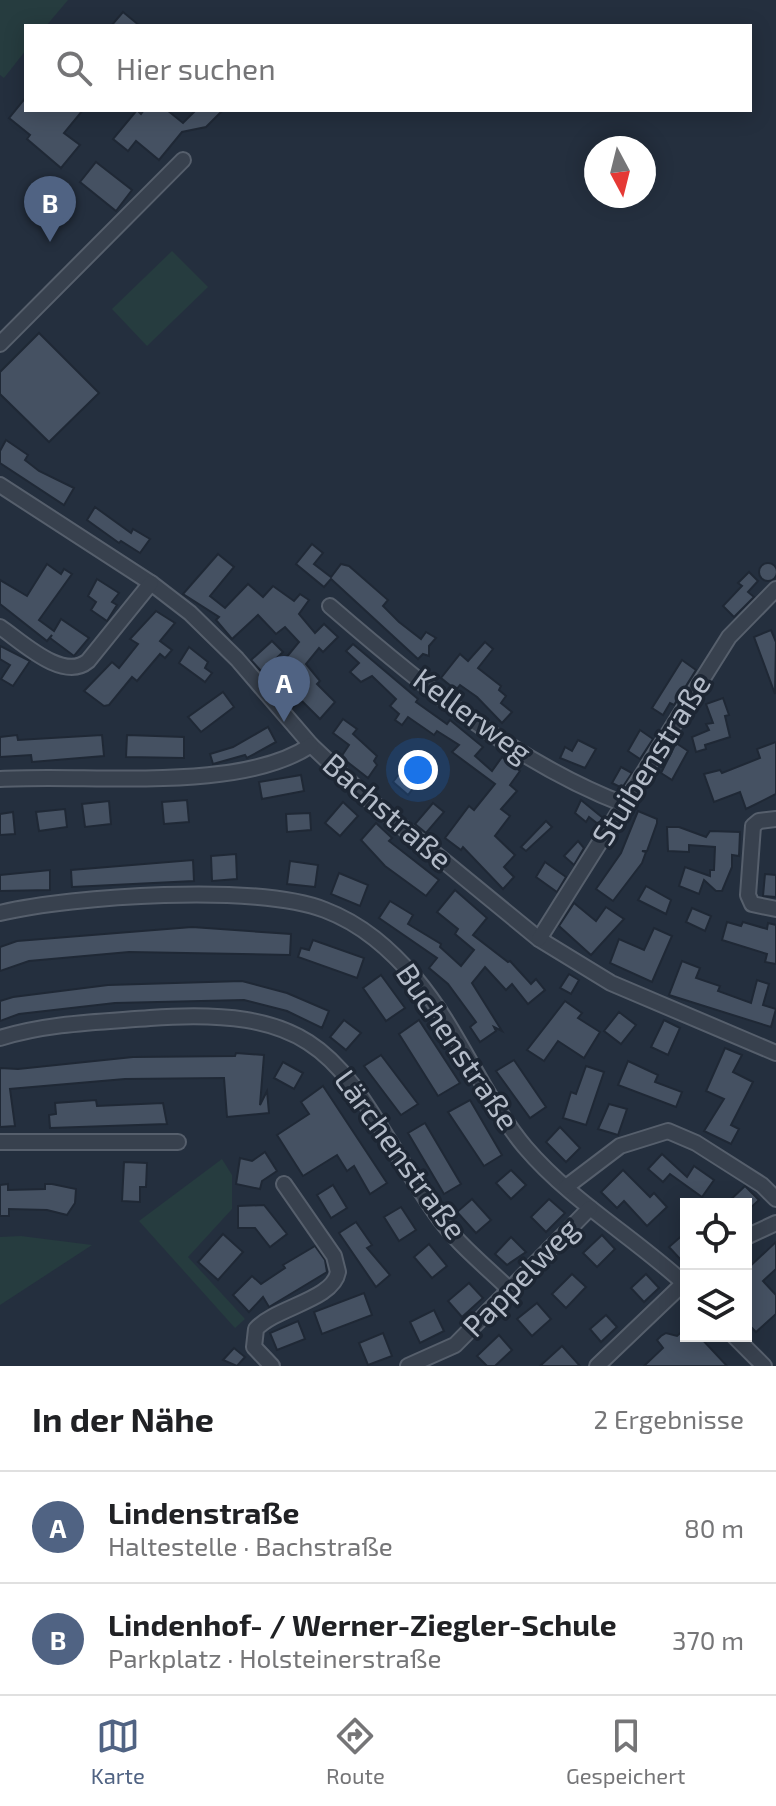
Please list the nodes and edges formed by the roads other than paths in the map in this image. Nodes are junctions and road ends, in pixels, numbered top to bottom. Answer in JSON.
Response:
{"nodes":[{"id":1,"x":183,"y":160,"type":"dead end"},
{"id":2,"x":0,"y":344,"type":"edge"},
{"id":3,"x":0,"y":485,"type":"edge"},
{"id":4,"x":151,"y":583,"type":"junction"},
{"id":5,"x":776,"y":589,"type":"edge"},
{"id":6,"x":330,"y":606,"type":"dead end"},
{"id":7,"x":0,"y":627,"type":"edge"},
{"id":8,"x":311,"y":745,"type":"junction"},
{"id":9,"x":0,"y":779,"type":"edge"},
{"id":10,"x":626,"y":805,"type":"junction"},
{"id":11,"x":770,"y":819,"type":"edge"},
{"id":12,"x":776,"y":909,"type":"edge"},
{"id":13,"x":0,"y":913,"type":"edge"},
{"id":14,"x":539,"y":939,"type":"junction"},
{"id":15,"x":0,"y":1038,"type":"edge"},
{"id":16,"x":776,"y":1053,"type":"edge"},
{"id":17,"x":0,"y":1142,"type":"edge"},
{"id":18,"x":178,"y":1142,"type":"dead end"},
{"id":19,"x":284,"y":1184,"type":"dead end"},
{"id":20,"x":566,"y":1187,"type":"junction"},
{"id":21,"x":776,"y":1199,"type":"edge"},
{"id":22,"x":590,"y":1208,"type":"junction"},
{"id":23,"x":776,"y":1223,"type":"edge"},
{"id":24,"x":752,"y":1234,"type":"edge"},
{"id":25,"x":680,"y":1279,"type":"edge"},
{"id":26,"x":680,"y":1288,"type":"edge"},
{"id":27,"x":509,"y":1289,"type":"junction"},
{"id":28,"x":740,"y":1342,"type":"edge"},
{"id":29,"x":272,"y":1366,"type":"edge"},
{"id":30,"x":408,"y":1366,"type":"edge"},
{"id":31,"x":597,"y":1366,"type":"edge"},
{"id":32,"x":764,"y":1366,"type":"edge"}],
"edges":[{"from":1,"to":2,"type":"street"},
{"from":3,"to":4,"type":"street","name":"Bachstraße"},
{"from":4,"to":7,"type":"street"},
{"from":4,"to":8,"type":"street","name":"Bachstraße"},
{"from":5,"to":10,"type":"street","name":"Stuibenstraße"},
{"from":6,"to":10,"type":"street","name":"Kellerweg"},
{"from":8,"to":9,"type":"street"},
{"from":8,"to":14,"type":"street","name":"Bachstraße"},
{"from":10,"to":14,"type":"street","name":"Stuibenstraße"},
{"from":11,"to":12,"type":"street"},
{"from":13,"to":20,"type":"street","name":"Buchenstraße"},
{"from":14,"to":16,"type":"street","name":"Bachstraße"},
{"from":15,"to":27,"type":"street","name":"Lärchenstraße"},
{"from":17,"to":18,"type":"street"},
{"from":19,"to":29,"type":"street"},
{"from":20,"to":21,"type":"street"},
{"from":20,"to":22,"type":"street","name":"Buchenstraße"},
{"from":22,"to":25,"type":"street","name":"Buchenstraße"},
{"from":22,"to":27,"type":"street","name":"Pappelweg"},
{"from":23,"to":24,"type":"street"},
{"from":26,"to":31,"type":"street"},
{"from":27,"to":30,"type":"street","name":"Pappelweg"},
{"from":28,"to":32,"type":"street"}]}
